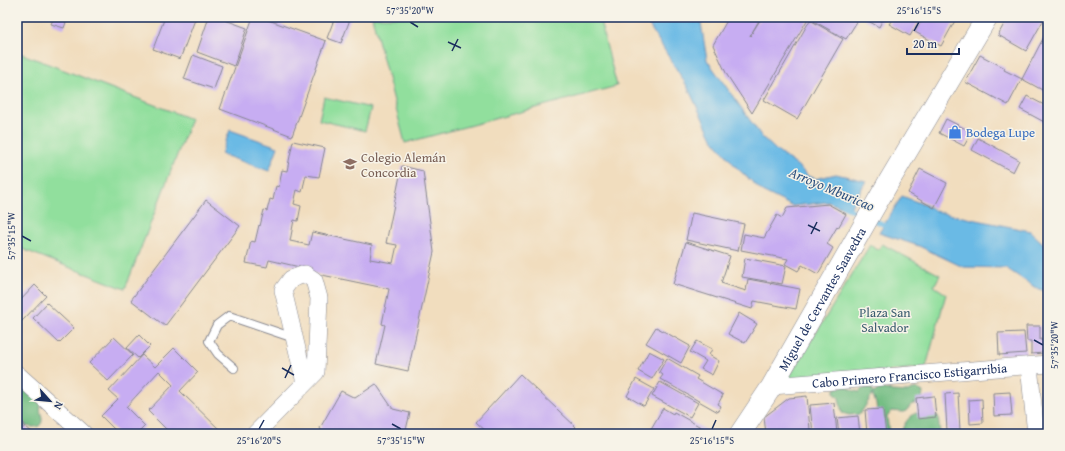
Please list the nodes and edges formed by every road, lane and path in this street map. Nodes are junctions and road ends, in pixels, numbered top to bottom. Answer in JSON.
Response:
{"nodes":[{"id":1,"x":987,"y":17,"type":"edge"},
{"id":2,"x":295,"y":338,"type":"junction"},
{"id":3,"x":1048,"y":364,"type":"edge"},
{"id":4,"x":1029,"y":366,"type":"junction"},
{"id":5,"x":234,"y":368,"type":"dead end"},
{"id":6,"x":17,"y":374,"type":"edge"},
{"id":7,"x":306,"y":383,"type":"junction"},
{"id":8,"x":772,"y":386,"type":"junction"},
{"id":9,"x":84,"y":434,"type":"edge"},
{"id":10,"x":255,"y":434,"type":"edge"},
{"id":11,"x":740,"y":434,"type":"edge"},
{"id":12,"x":1036,"y":434,"type":"edge"}],
"edges":[{"from":1,"to":8,"type":"street","name":"Miguel de Cervantes Saavedra"},
{"from":2,"to":5,"type":"lane"},
{"from":2,"to":7,"type":"street"},
{"from":2,"to":7,"type":"street"},
{"from":3,"to":4,"type":"street","name":"Cabo Primero Francisco Estigarribia"},
{"from":4,"to":8,"type":"street","name":"Cabo Primero Francisco Estigarribia"},
{"from":4,"to":12,"type":"street"},
{"from":6,"to":9,"type":"street"},
{"from":7,"to":10,"type":"street"},
{"from":8,"to":11,"type":"street","name":"Miguel de Cervantes Saavedra"}]}
